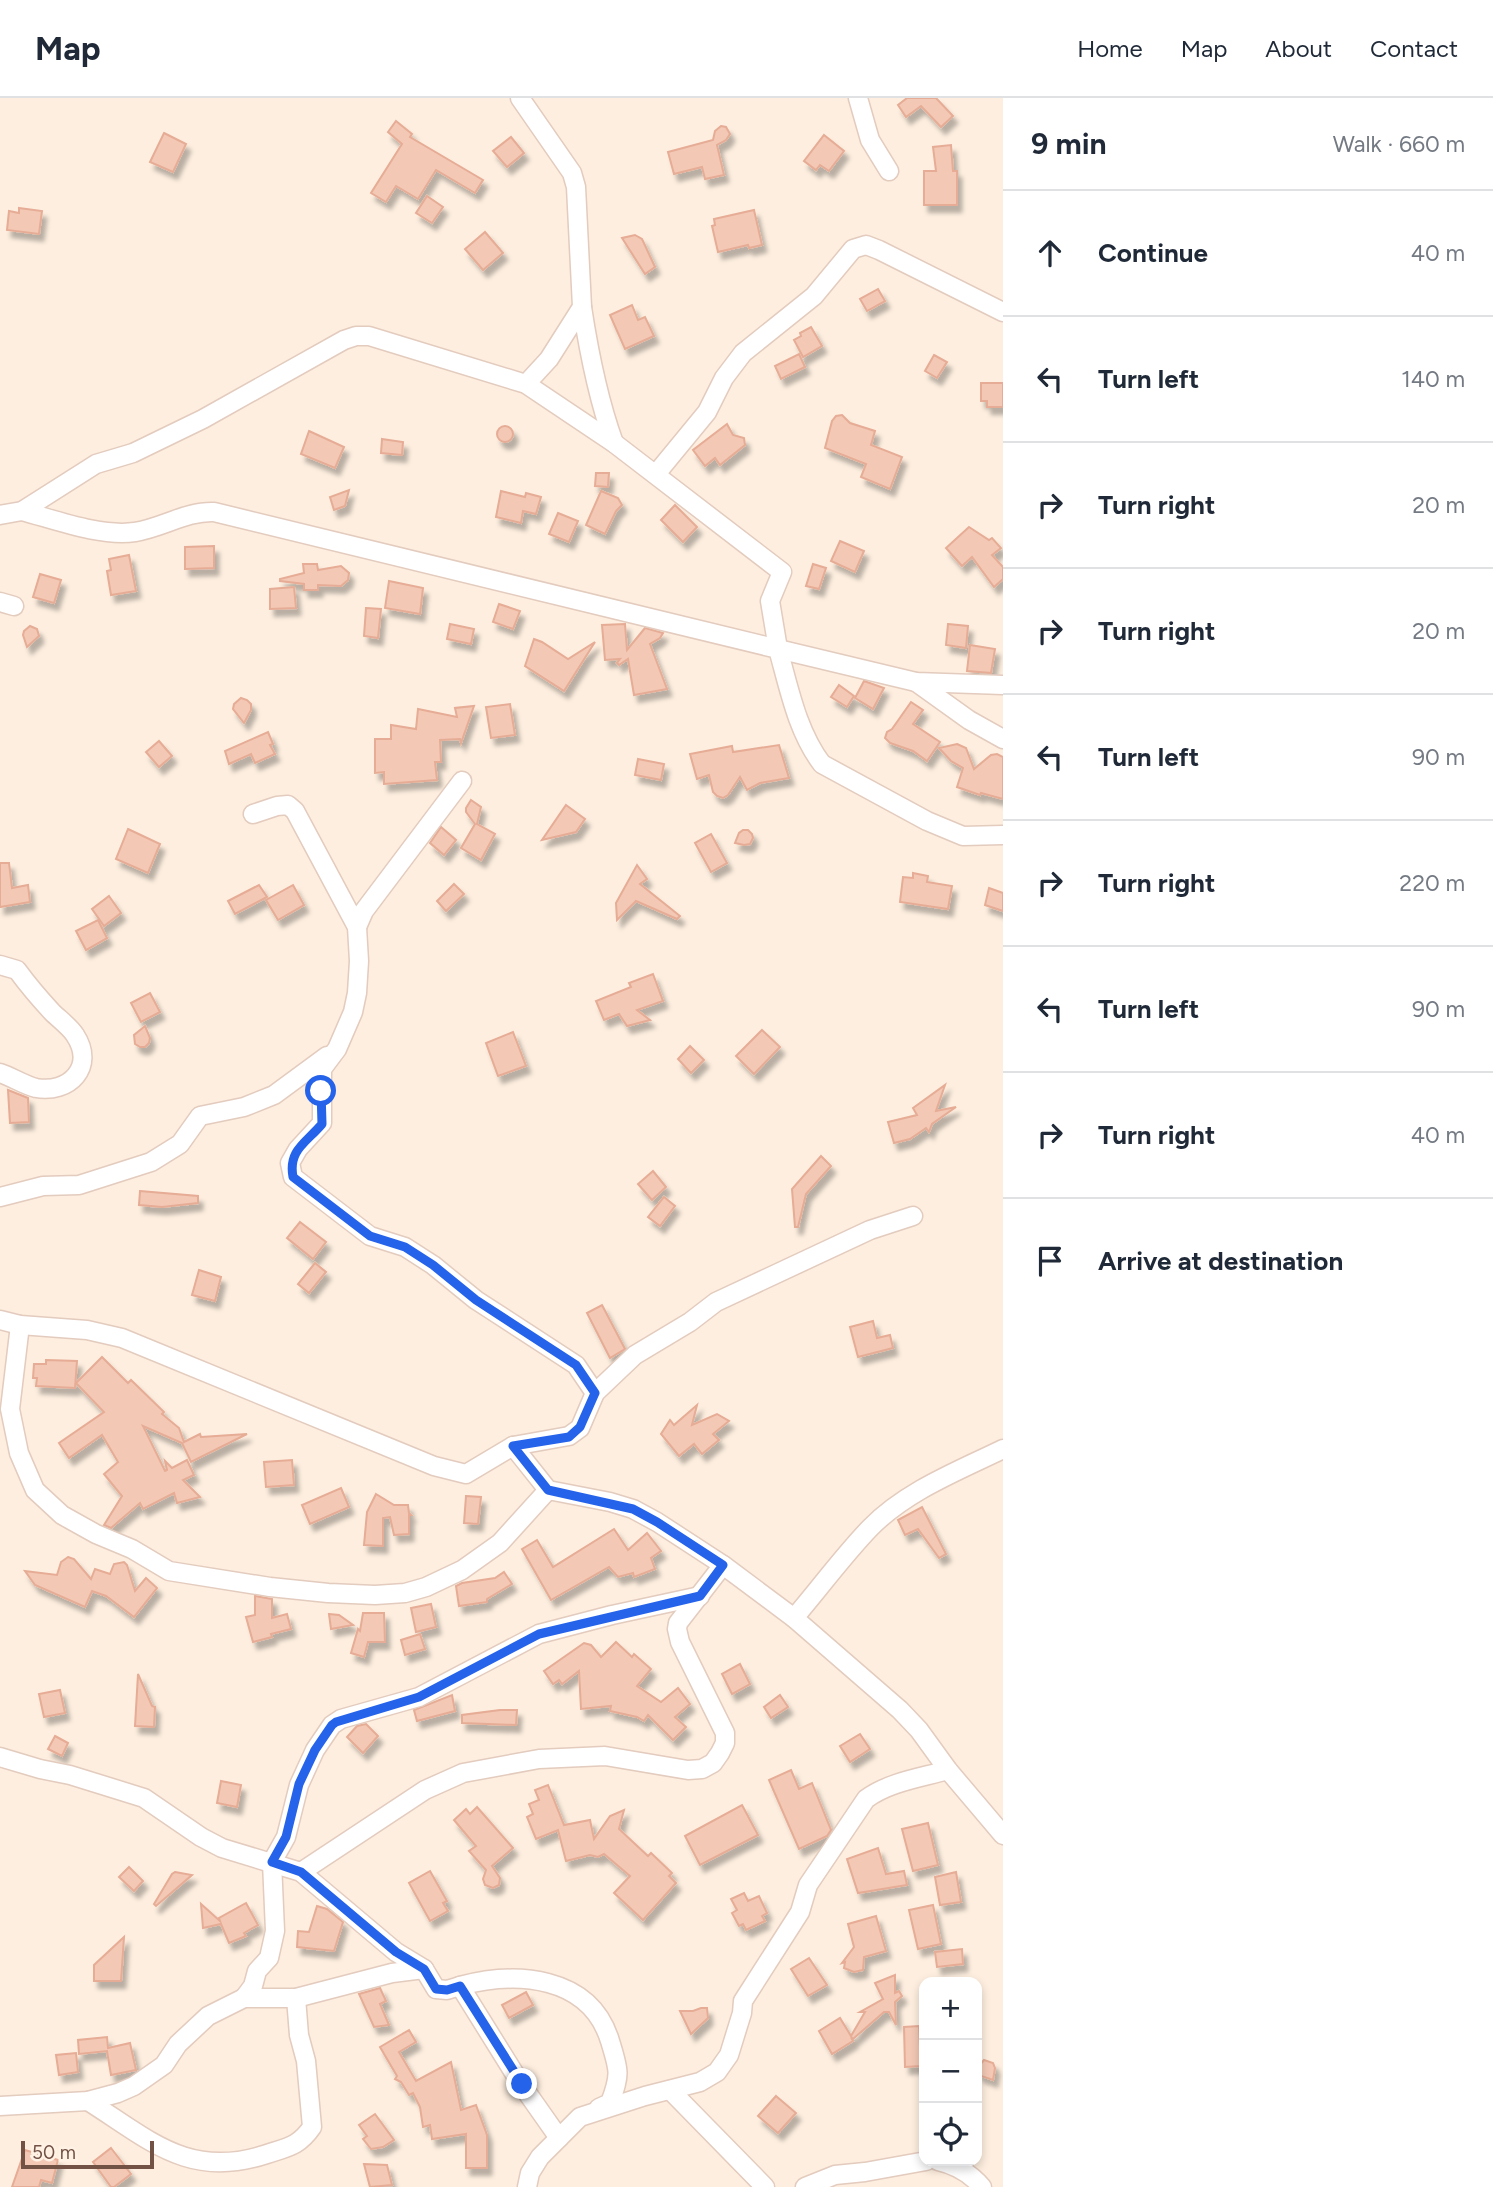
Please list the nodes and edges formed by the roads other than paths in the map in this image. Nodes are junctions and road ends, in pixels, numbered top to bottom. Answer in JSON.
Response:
{"nodes":[{"id":1,"x":520,"y":98,"type":"edge"},
{"id":2,"x":858,"y":98,"type":"edge"},
{"id":3,"x":889,"y":171,"type":"dead end"},
{"id":4,"x":582,"y":307,"type":"junction"},
{"id":5,"x":1003,"y":312,"type":"edge"},
{"id":6,"x":526,"y":384,"type":"junction"},
{"id":7,"x":614,"y":443,"type":"junction"},
{"id":8,"x":656,"y":474,"type":"junction"},
{"id":9,"x":22,"y":511,"type":"junction"},
{"id":10,"x":0,"y":515,"type":"edge"},
{"id":11,"x":778,"y":649,"type":"junction"},
{"id":12,"x":916,"y":682,"type":"junction"},
{"id":13,"x":1003,"y":685,"type":"edge"},
{"id":14,"x":1003,"y":739,"type":"edge"},
{"id":15,"x":462,"y":781,"type":"dead end"},
{"id":16,"x":253,"y":814,"type":"dead end"},
{"id":17,"x":1003,"y":835,"type":"edge"},
{"id":18,"x":357,"y":927,"type":"junction"},
{"id":19,"x":0,"y":965,"type":"edge"},
{"id":20,"x":337,"y":1049,"type":"junction"},
{"id":21,"x":0,"y":1073,"type":"edge"},
{"id":22,"x":0,"y":1197,"type":"edge"},
{"id":23,"x":913,"y":1216,"type":"dead end"},
{"id":24,"x":0,"y":1320,"type":"edge"},
{"id":25,"x":20,"y":1325,"type":"junction"},
{"id":26,"x":595,"y":1393,"type":"junction"},
{"id":27,"x":513,"y":1446,"type":"junction"},
{"id":28,"x":1003,"y":1449,"type":"edge"},
{"id":29,"x":548,"y":1490,"type":"junction"},
{"id":30,"x":723,"y":1565,"type":"junction"},
{"id":31,"x":700,"y":1596,"type":"junction"},
{"id":32,"x":794,"y":1618,"type":"junction"},
{"id":33,"x":0,"y":1757,"type":"edge"},
{"id":34,"x":948,"y":1770,"type":"junction"},
{"id":35,"x":1003,"y":1835,"type":"edge"},
{"id":36,"x":272,"y":1862,"type":"junction"},
{"id":37,"x":301,"y":1872,"type":"junction"},
{"id":38,"x":424,"y":1969,"type":"junction"},
{"id":39,"x":460,"y":1986,"type":"junction"},
{"id":40,"x":244,"y":1998,"type":"junction"},
{"id":41,"x":296,"y":1998,"type":"junction"},
{"id":42,"x":670,"y":2090,"type":"junction"},
{"id":43,"x":88,"y":2101,"type":"junction"},
{"id":44,"x":0,"y":2106,"type":"edge"},
{"id":45,"x":580,"y":2118,"type":"junction"},
{"id":46,"x":559,"y":2138,"type":"junction"},
{"id":47,"x":919,"y":2162,"type":"edge"},
{"id":48,"x":956,"y":2166,"type":"edge"},
{"id":49,"x":527,"y":2187,"type":"edge"},
{"id":50,"x":765,"y":2187,"type":"edge"},
{"id":51,"x":805,"y":2187,"type":"edge"},
{"id":52,"x":982,"y":2187,"type":"edge"}],
"edges":[{"from":1,"to":4,"type":"street"},
{"from":2,"to":3,"type":"street"},
{"from":4,"to":6,"type":"street"},
{"from":4,"to":7,"type":"street"},
{"from":5,"to":8,"type":"street"},
{"from":6,"to":7,"type":"street"},
{"from":6,"to":9,"type":"street"},
{"from":7,"to":8,"type":"street"},
{"from":8,"to":11,"type":"street"},
{"from":9,"to":10,"type":"street"},
{"from":9,"to":11,"type":"street"},
{"from":11,"to":12,"type":"street"},
{"from":11,"to":17,"type":"street"},
{"from":12,"to":13,"type":"street"},
{"from":12,"to":14,"type":"street"},
{"from":15,"to":18,"type":"street"},
{"from":16,"to":18,"type":"street"},
{"from":18,"to":20,"type":"street"},
{"from":19,"to":21,"type":"street"},
{"from":20,"to":22,"type":"street"},
{"from":20,"to":26,"type":"street"},
{"from":23,"to":26,"type":"street"},
{"from":24,"to":25,"type":"street"},
{"from":25,"to":27,"type":"street"},
{"from":25,"to":29,"type":"street"},
{"from":26,"to":27,"type":"street"},
{"from":27,"to":29,"type":"street"},
{"from":28,"to":32,"type":"street"},
{"from":29,"to":30,"type":"street"},
{"from":30,"to":31,"type":"street"},
{"from":30,"to":32,"type":"street"},
{"from":31,"to":36,"type":"street"},
{"from":31,"to":37,"type":"street"},
{"from":32,"to":34,"type":"street"},
{"from":33,"to":36,"type":"street"},
{"from":34,"to":35,"type":"street"},
{"from":34,"to":42,"type":"street"},
{"from":36,"to":37,"type":"street"},
{"from":36,"to":40,"type":"street"},
{"from":37,"to":38,"type":"street"},
{"from":38,"to":39,"type":"street"},
{"from":38,"to":41,"type":"street"},
{"from":39,"to":45,"type":"street"},
{"from":39,"to":46,"type":"street"},
{"from":40,"to":41,"type":"street"},
{"from":40,"to":43,"type":"street"},
{"from":41,"to":43,"type":"street"},
{"from":42,"to":45,"type":"street"},
{"from":42,"to":50,"type":"street"},
{"from":43,"to":44,"type":"street"},
{"from":45,"to":46,"type":"street"},
{"from":46,"to":49,"type":"street"},
{"from":47,"to":51,"type":"street"},
{"from":48,"to":52,"type":"street"}]}
